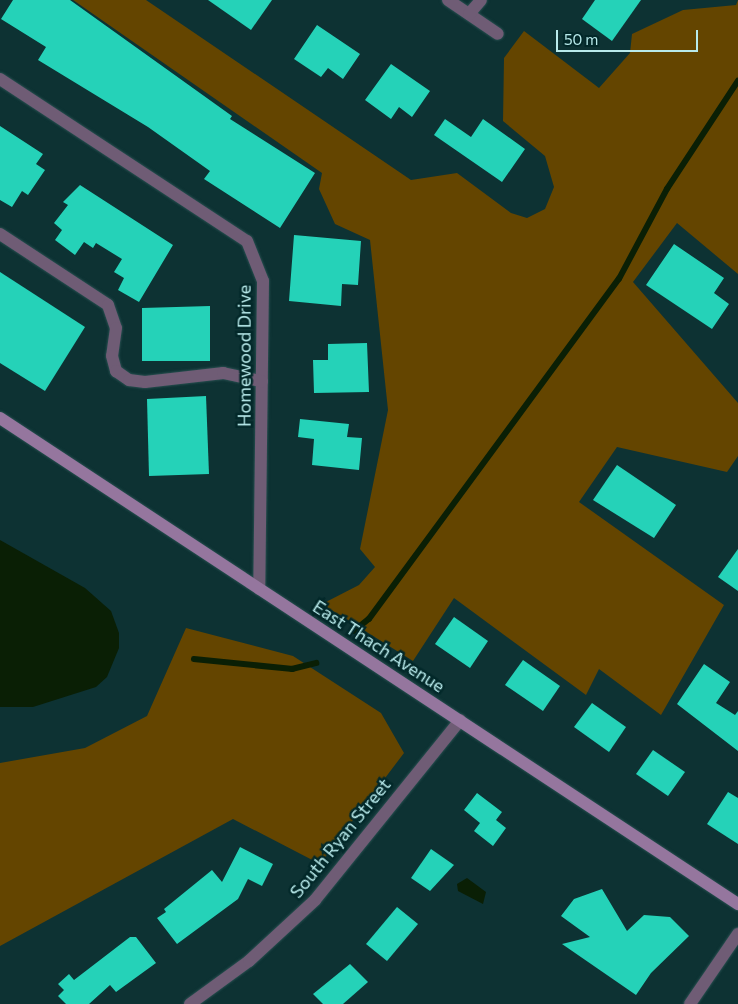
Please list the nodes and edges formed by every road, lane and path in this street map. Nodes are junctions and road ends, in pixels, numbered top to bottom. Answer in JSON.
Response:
{"nodes":[{"id":1,"x":448,"y":0,"type":"edge"},
{"id":2,"x":481,"y":0,"type":"edge"},
{"id":3,"x":469,"y":14,"type":"junction"},
{"id":4,"x":498,"y":34,"type":"dead end"},
{"id":5,"x":0,"y":79,"type":"edge"},
{"id":6,"x":0,"y":234,"type":"edge"},
{"id":7,"x":262,"y":381,"type":"junction"},
{"id":8,"x":0,"y":418,"type":"edge"},
{"id":9,"x":260,"y":589,"type":"junction"},
{"id":10,"x":460,"y":720,"type":"junction"},
{"id":11,"x":738,"y":904,"type":"edge"},
{"id":12,"x":738,"y":934,"type":"edge"},
{"id":13,"x":190,"y":1004,"type":"edge"},
{"id":14,"x":690,"y":1004,"type":"edge"}],
"edges":[{"from":1,"to":3,"type":"street"},
{"from":2,"to":3,"type":"street"},
{"from":3,"to":4,"type":"street"},
{"from":5,"to":7,"type":"street","name":"Homewood Drive"},
{"from":6,"to":7,"type":"street"},
{"from":7,"to":9,"type":"street","name":"Homewood Drive"},
{"from":8,"to":9,"type":"street","name":"East Thach Avenue"},
{"from":9,"to":10,"type":"street","name":"East Thach Avenue"},
{"from":10,"to":11,"type":"street","name":"East Thach Avenue"},
{"from":10,"to":13,"type":"street","name":"South Ryan Street"},
{"from":12,"to":14,"type":"street"}]}
